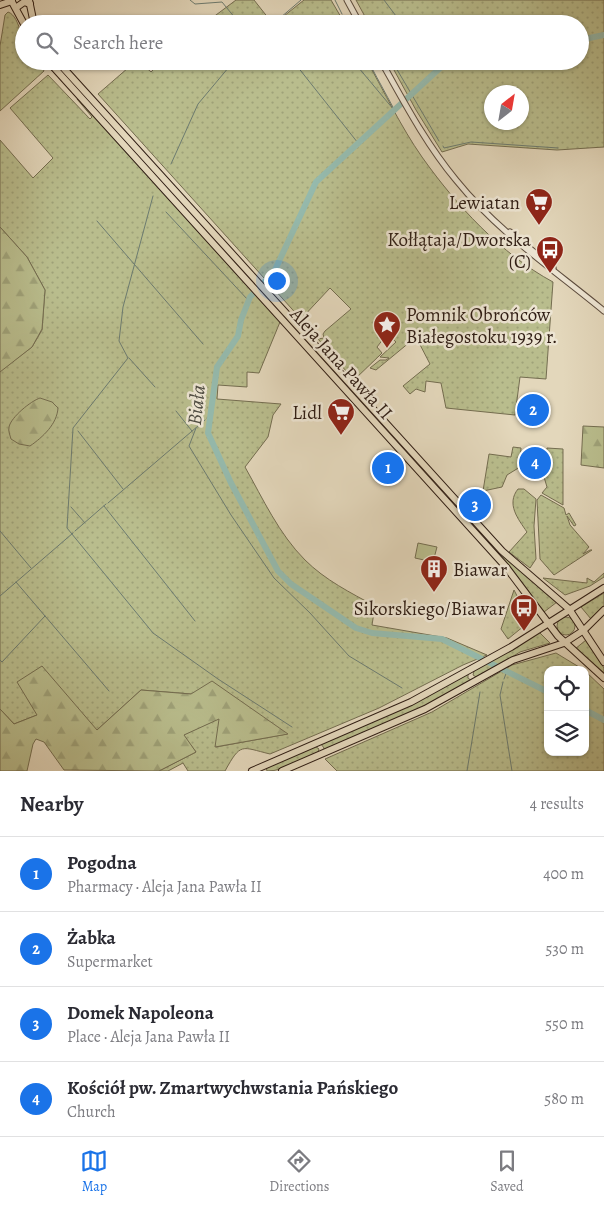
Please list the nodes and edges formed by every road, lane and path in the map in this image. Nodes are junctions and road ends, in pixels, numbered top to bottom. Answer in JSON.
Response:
{"nodes":[{"id":1,"x":11,"y":0,"type":"edge"},
{"id":2,"x":347,"y":0,"type":"edge"},
{"id":3,"x":29,"y":2,"type":"edge"},
{"id":4,"x":0,"y":5,"type":"edge"},
{"id":5,"x":17,"y":7,"type":"junction"},
{"id":6,"x":20,"y":15,"type":"edge"},
{"id":7,"x":32,"y":15,"type":"edge"},
{"id":8,"x":355,"y":15,"type":"edge"},
{"id":9,"x":56,"y":70,"type":"edge"},
{"id":10,"x":65,"y":70,"type":"edge"},
{"id":11,"x":386,"y":70,"type":"edge"},
{"id":12,"x":167,"y":182,"type":"junction"},
{"id":13,"x":161,"y":187,"type":"junction"},
{"id":14,"x":263,"y":293,"type":"junction"},
{"id":15,"x":604,"y":310,"type":"edge"},
{"id":16,"x":297,"y":325,"type":"junction"},
{"id":17,"x":292,"y":331,"type":"junction"},
{"id":18,"x":328,"y":359,"type":"junction"},
{"id":19,"x":322,"y":364,"type":"junction"},
{"id":20,"x":391,"y":428,"type":"junction"},
{"id":21,"x":385,"y":433,"type":"junction"},
{"id":22,"x":404,"y":443,"type":"junction"},
{"id":23,"x":398,"y":448,"type":"junction"},
{"id":24,"x":604,"y":588,"type":"edge"},
{"id":25,"x":569,"y":609,"type":"junction"},
{"id":26,"x":604,"y":610,"type":"edge"},
{"id":27,"x":547,"y":623,"type":"junction"},
{"id":28,"x":584,"y":630,"type":"junction"},
{"id":29,"x":564,"y":643,"type":"junction"},
{"id":30,"x":604,"y":662,"type":"edge"},
{"id":31,"x":469,"y":671,"type":"junction"},
{"id":32,"x":604,"y":678,"type":"edge"},
{"id":33,"x":474,"y":682,"type":"junction"},
{"id":34,"x":315,"y":744,"type":"junction"},
{"id":35,"x":320,"y":755,"type":"junction"},
{"id":36,"x":264,"y":768,"type":"edge"},
{"id":37,"x":252,"y":771,"type":"edge"},
{"id":38,"x":282,"y":771,"type":"edge"}],
"edges":[{"from":1,"to":4,"type":"main road"},
{"from":1,"to":5,"type":"main road"},
{"from":2,"to":8,"type":"street"},
{"from":3,"to":5,"type":"main road"},
{"from":3,"to":7,"type":"main road"},
{"from":5,"to":6,"type":"main road"},
{"from":9,"to":13,"type":"main road","name":"Aleja Jana Pawła II"},
{"from":10,"to":12,"type":"main road","name":"Aleja Jana Pawła II"},
{"from":11,"to":15,"type":"street"},
{"from":12,"to":13,"type":"main road"},
{"from":12,"to":14,"type":"main road","name":"Aleja Jana Pawła II"},
{"from":13,"to":14,"type":"main road","name":"Aleja Jana Pawła II"},
{"from":14,"to":16,"type":"main road","name":"Aleja Jana Pawła II"},
{"from":14,"to":17,"type":"main road","name":"Aleja Jana Pawła II"},
{"from":16,"to":17,"type":"main road"},
{"from":16,"to":18,"type":"main road","name":"Aleja Jana Pawła II"},
{"from":17,"to":19,"type":"main road","name":"Aleja Jana Pawła II"},
{"from":18,"to":19,"type":"main road"},
{"from":18,"to":20,"type":"main road","name":"Aleja Jana Pawła II"},
{"from":19,"to":21,"type":"main road","name":"Aleja Jana Pawła II"},
{"from":20,"to":21,"type":"main road"},
{"from":20,"to":22,"type":"main road","name":"Aleja Jana Pawła II"},
{"from":21,"to":23,"type":"main road","name":"Aleja Jana Pawła II"},
{"from":22,"to":23,"type":"main road"},
{"from":22,"to":25,"type":"main road","name":"Aleja Jana Pawła II"},
{"from":23,"to":27,"type":"main road","name":"Aleja Jana Pawła II"},
{"from":24,"to":25,"type":"main road"},
{"from":25,"to":27,"type":"main road"},
{"from":25,"to":28,"type":"main road","name":"Aleja Jana Pawła II"},
{"from":26,"to":28,"type":"main road"},
{"from":27,"to":29,"type":"main road","name":"Aleja Jana Pawła II"},
{"from":27,"to":31,"type":"main road"},
{"from":28,"to":29,"type":"main road"},
{"from":28,"to":30,"type":"main road"},
{"from":29,"to":32,"type":"main road"},
{"from":29,"to":33,"type":"main road"},
{"from":31,"to":33,"type":"main road"},
{"from":31,"to":34,"type":"main road"},
{"from":33,"to":35,"type":"main road"},
{"from":34,"to":35,"type":"main road"},
{"from":34,"to":36,"type":"main road"},
{"from":35,"to":38,"type":"main road"},
{"from":36,"to":37,"type":"main road"}]}
